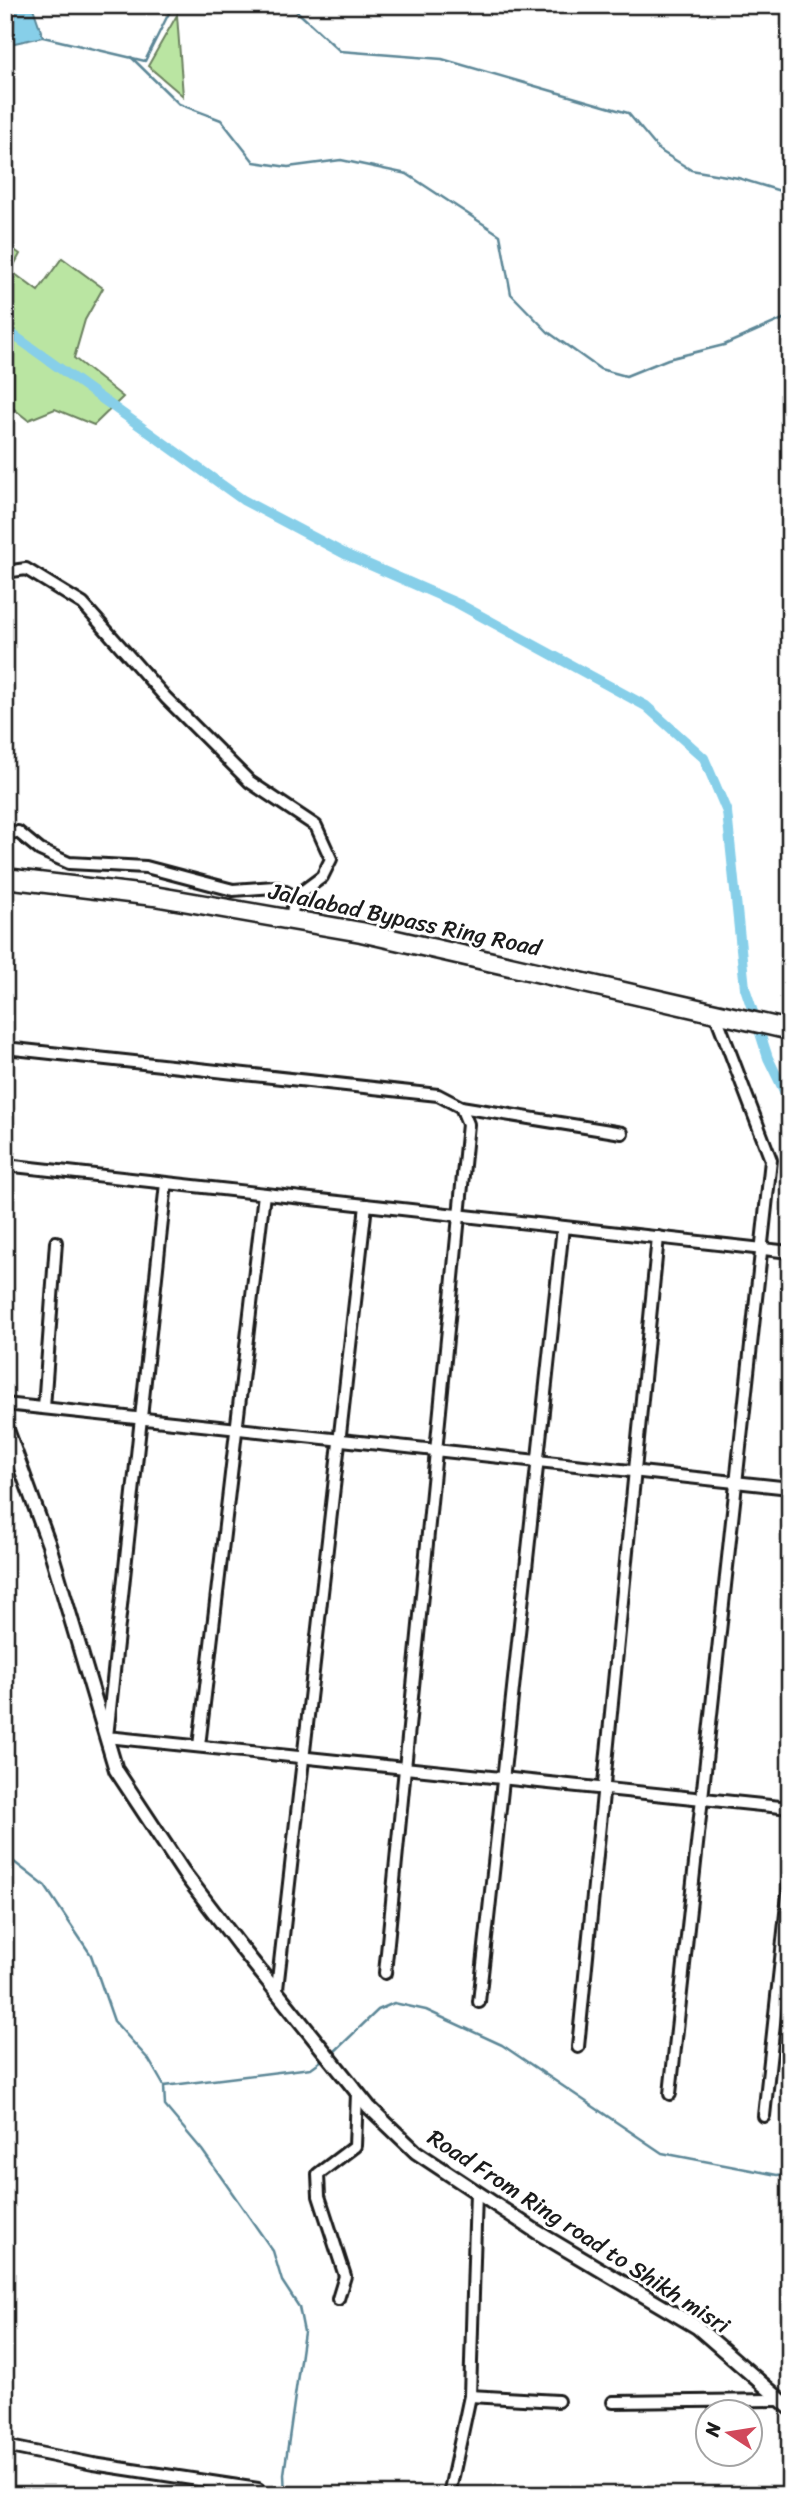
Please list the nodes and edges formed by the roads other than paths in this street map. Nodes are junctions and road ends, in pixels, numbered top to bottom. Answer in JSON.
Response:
{"nodes":[{"id":1,"x":5,"y":572,"type":"edge"},
{"id":2,"x":5,"y":833,"type":"edge"},
{"id":3,"x":5,"y":878,"type":"edge"},
{"id":4,"x":295,"y":897,"type":"junction"},
{"id":5,"x":290,"y":918,"type":"junction"},
{"id":6,"x":715,"y":1013,"type":"junction"},
{"id":7,"x":790,"y":1030,"type":"edge"},
{"id":8,"x":5,"y":1048,"type":"edge"},
{"id":9,"x":461,"y":1107,"type":"junction"},
{"id":10,"x":622,"y":1133,"type":"dead end"},
{"id":11,"x":5,"y":1165,"type":"edge"},
{"id":12,"x":166,"y":1183,"type":"junction"},
{"id":13,"x":264,"y":1194,"type":"junction"},
{"id":14,"x":366,"y":1205,"type":"junction"},
{"id":15,"x":459,"y":1215,"type":"junction"},
{"id":16,"x":563,"y":1227,"type":"junction"},
{"id":17,"x":658,"y":1237,"type":"junction"},
{"id":18,"x":56,"y":1242,"type":"dead end"},
{"id":19,"x":761,"y":1249,"type":"junction"},
{"id":20,"x":790,"y":1252,"type":"edge"},
{"id":21,"x":5,"y":1404,"type":"edge"},
{"id":22,"x":44,"y":1408,"type":"junction"},
{"id":23,"x":141,"y":1419,"type":"junction"},
{"id":24,"x":5,"y":1424,"type":"edge"},
{"id":25,"x":239,"y":1429,"type":"junction"},
{"id":26,"x":340,"y":1440,"type":"junction"},
{"id":27,"x":436,"y":1450,"type":"junction"},
{"id":28,"x":538,"y":1463,"type":"junction"},
{"id":29,"x":635,"y":1472,"type":"junction"},
{"id":30,"x":736,"y":1483,"type":"junction"},
{"id":31,"x":790,"y":1488,"type":"edge"},
{"id":32,"x":107,"y":1737,"type":"junction"},
{"id":33,"x":199,"y":1746,"type":"junction"},
{"id":34,"x":305,"y":1758,"type":"junction"},
{"id":35,"x":405,"y":1768,"type":"junction"},
{"id":36,"x":503,"y":1778,"type":"junction"},
{"id":37,"x":603,"y":1788,"type":"junction"},
{"id":38,"x":702,"y":1799,"type":"junction"},
{"id":39,"x":790,"y":1808,"type":"edge"},
{"id":40,"x":790,"y":1876,"type":"edge"},
{"id":41,"x":385,"y":1973,"type":"dead end"},
{"id":42,"x":277,"y":1989,"type":"junction"},
{"id":43,"x":479,"y":2002,"type":"dead end"},
{"id":44,"x":578,"y":2047,"type":"dead end"},
{"id":45,"x":357,"y":2094,"type":"junction"},
{"id":46,"x":670,"y":2094,"type":"dead end"},
{"id":47,"x":764,"y":2116,"type":"dead end"},
{"id":48,"x":476,"y":2192,"type":"junction"},
{"id":49,"x":338,"y":2299,"type":"dead end"},
{"id":50,"x":470,"y":2396,"type":"junction"},
{"id":51,"x":558,"y":2401,"type":"dead end"},
{"id":52,"x":613,"y":2402,"type":"dead end"},
{"id":53,"x":786,"y":2404,"type":"edge"},
{"id":54,"x":5,"y":2446,"type":"edge"},
{"id":55,"x":258,"y":2495,"type":"edge"},
{"id":56,"x":449,"y":2495,"type":"edge"}],
"edges":[{"from":1,"to":4,"type":"street"},
{"from":2,"to":4,"type":"street"},
{"from":3,"to":5,"type":"highway","name":"Jalalabad Bypass Ring Road"},
{"from":4,"to":5,"type":"street"},
{"from":5,"to":6,"type":"highway","name":"Jalalabad Bypass Ring Road"},
{"from":6,"to":7,"type":"highway","name":"Jalalabad Bypass Ring Road"},
{"from":6,"to":19,"type":"street"},
{"from":8,"to":9,"type":"street"},
{"from":9,"to":10,"type":"street"},
{"from":9,"to":15,"type":"street"},
{"from":11,"to":12,"type":"street"},
{"from":12,"to":13,"type":"street"},
{"from":12,"to":23,"type":"street"},
{"from":13,"to":14,"type":"street"},
{"from":13,"to":25,"type":"street"},
{"from":14,"to":15,"type":"street"},
{"from":14,"to":26,"type":"street"},
{"from":15,"to":16,"type":"street"},
{"from":15,"to":27,"type":"street"},
{"from":16,"to":17,"type":"street"},
{"from":16,"to":28,"type":"street"},
{"from":17,"to":19,"type":"street"},
{"from":17,"to":29,"type":"street"},
{"from":18,"to":22,"type":"street"},
{"from":19,"to":20,"type":"street"},
{"from":19,"to":30,"type":"street"},
{"from":21,"to":22,"type":"street"},
{"from":22,"to":23,"type":"street"},
{"from":23,"to":25,"type":"street"},
{"from":23,"to":32,"type":"street"},
{"from":24,"to":32,"type":"street","name":"Road From Ring road to Shikh misri"},
{"from":25,"to":26,"type":"street"},
{"from":25,"to":33,"type":"street"},
{"from":26,"to":27,"type":"street"},
{"from":26,"to":34,"type":"street"},
{"from":27,"to":28,"type":"street"},
{"from":27,"to":35,"type":"street"},
{"from":28,"to":29,"type":"street"},
{"from":28,"to":36,"type":"street"},
{"from":29,"to":30,"type":"street"},
{"from":29,"to":37,"type":"street"},
{"from":30,"to":31,"type":"street"},
{"from":30,"to":38,"type":"street"},
{"from":32,"to":33,"type":"street"},
{"from":32,"to":42,"type":"street","name":"Road From Ring road to Shikh misri"},
{"from":33,"to":34,"type":"street"},
{"from":34,"to":35,"type":"street"},
{"from":34,"to":42,"type":"street"},
{"from":35,"to":36,"type":"street"},
{"from":35,"to":41,"type":"street"},
{"from":36,"to":37,"type":"street"},
{"from":36,"to":43,"type":"street"},
{"from":37,"to":38,"type":"street"},
{"from":37,"to":44,"type":"street"},
{"from":38,"to":39,"type":"street"},
{"from":38,"to":46,"type":"street"},
{"from":40,"to":47,"type":"street"},
{"from":42,"to":45,"type":"street","name":"Road From Ring road to Shikh misri"},
{"from":45,"to":48,"type":"street","name":"Road From Ring road to Shikh misri"},
{"from":45,"to":49,"type":"street"},
{"from":48,"to":50,"type":"street"},
{"from":48,"to":53,"type":"street","name":"Road From Ring road to Shikh misri"},
{"from":50,"to":51,"type":"street"},
{"from":50,"to":56,"type":"street"},
{"from":52,"to":53,"type":"street"},
{"from":54,"to":55,"type":"street"}]}
